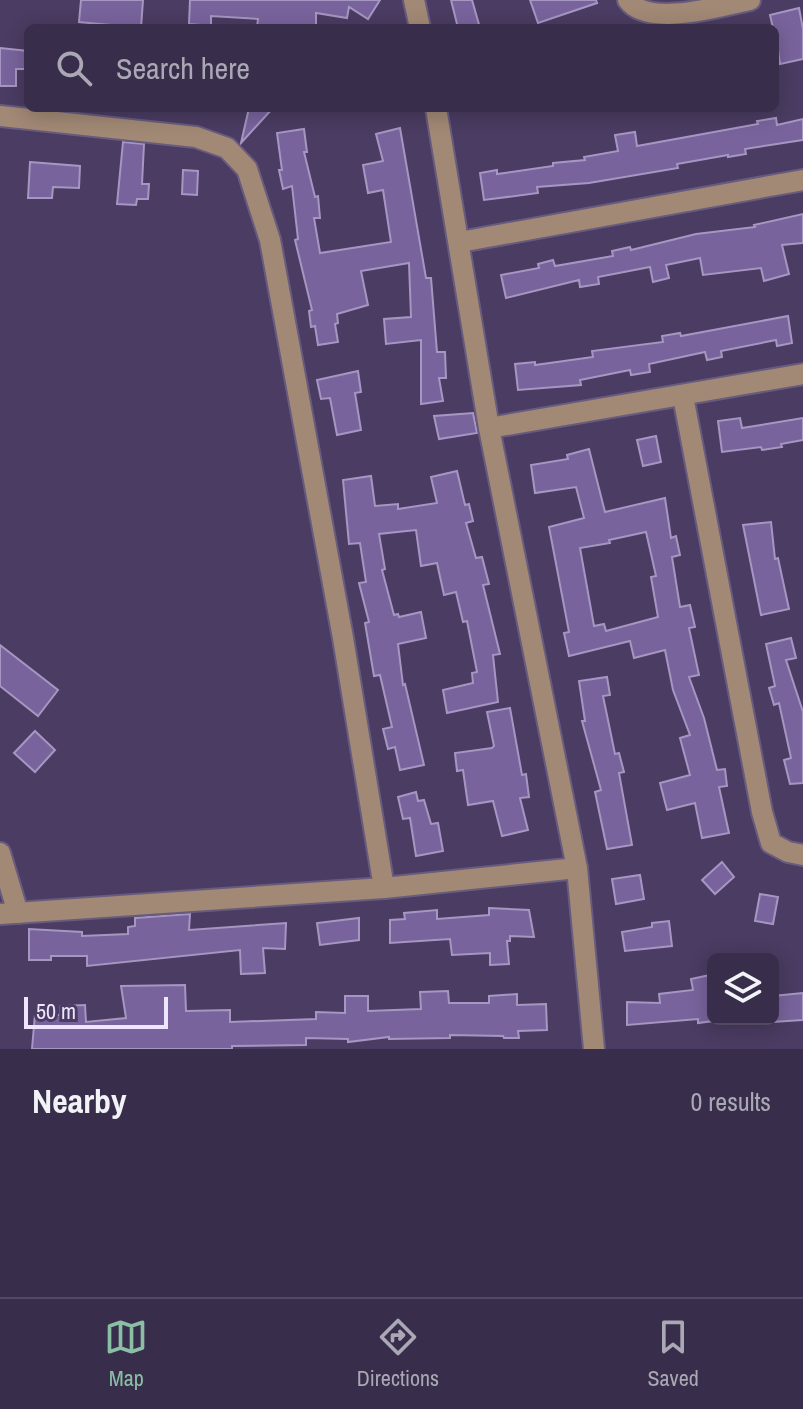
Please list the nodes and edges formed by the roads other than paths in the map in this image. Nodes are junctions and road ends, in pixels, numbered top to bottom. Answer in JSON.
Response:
{"nodes":[{"id":1,"x":414,"y":0,"type":"edge"},
{"id":2,"x":628,"y":0,"type":"edge"},
{"id":3,"x":750,"y":0,"type":"edge"},
{"id":4,"x":419,"y":24,"type":"edge"},
{"id":5,"x":437,"y":112,"type":"edge"},
{"id":6,"x":0,"y":116,"type":"edge"},
{"id":7,"x":803,"y":180,"type":"edge"},
{"id":8,"x":460,"y":242,"type":"junction"},
{"id":9,"x":803,"y":374,"type":"edge"},
{"id":10,"x":683,"y":396,"type":"junction"},
{"id":11,"x":489,"y":428,"type":"junction"},
{"id":12,"x":0,"y":853,"type":"edge"},
{"id":13,"x":803,"y":855,"type":"edge"},
{"id":14,"x":577,"y":868,"type":"junction"},
{"id":15,"x":384,"y":888,"type":"junction"},
{"id":16,"x":9,"y":914,"type":"edge"},
{"id":17,"x":594,"y":1049,"type":"edge"}],
"edges":[{"from":1,"to":4,"type":"street"},
{"from":2,"to":3,"type":"street"},
{"from":5,"to":8,"type":"street"},
{"from":6,"to":15,"type":"street"},
{"from":7,"to":8,"type":"street"},
{"from":8,"to":11,"type":"street"},
{"from":9,"to":10,"type":"street"},
{"from":10,"to":11,"type":"street"},
{"from":10,"to":13,"type":"street"},
{"from":11,"to":14,"type":"street"},
{"from":12,"to":16,"type":"street"},
{"from":14,"to":15,"type":"street"},
{"from":14,"to":17,"type":"street"},
{"from":15,"to":16,"type":"street"}]}
